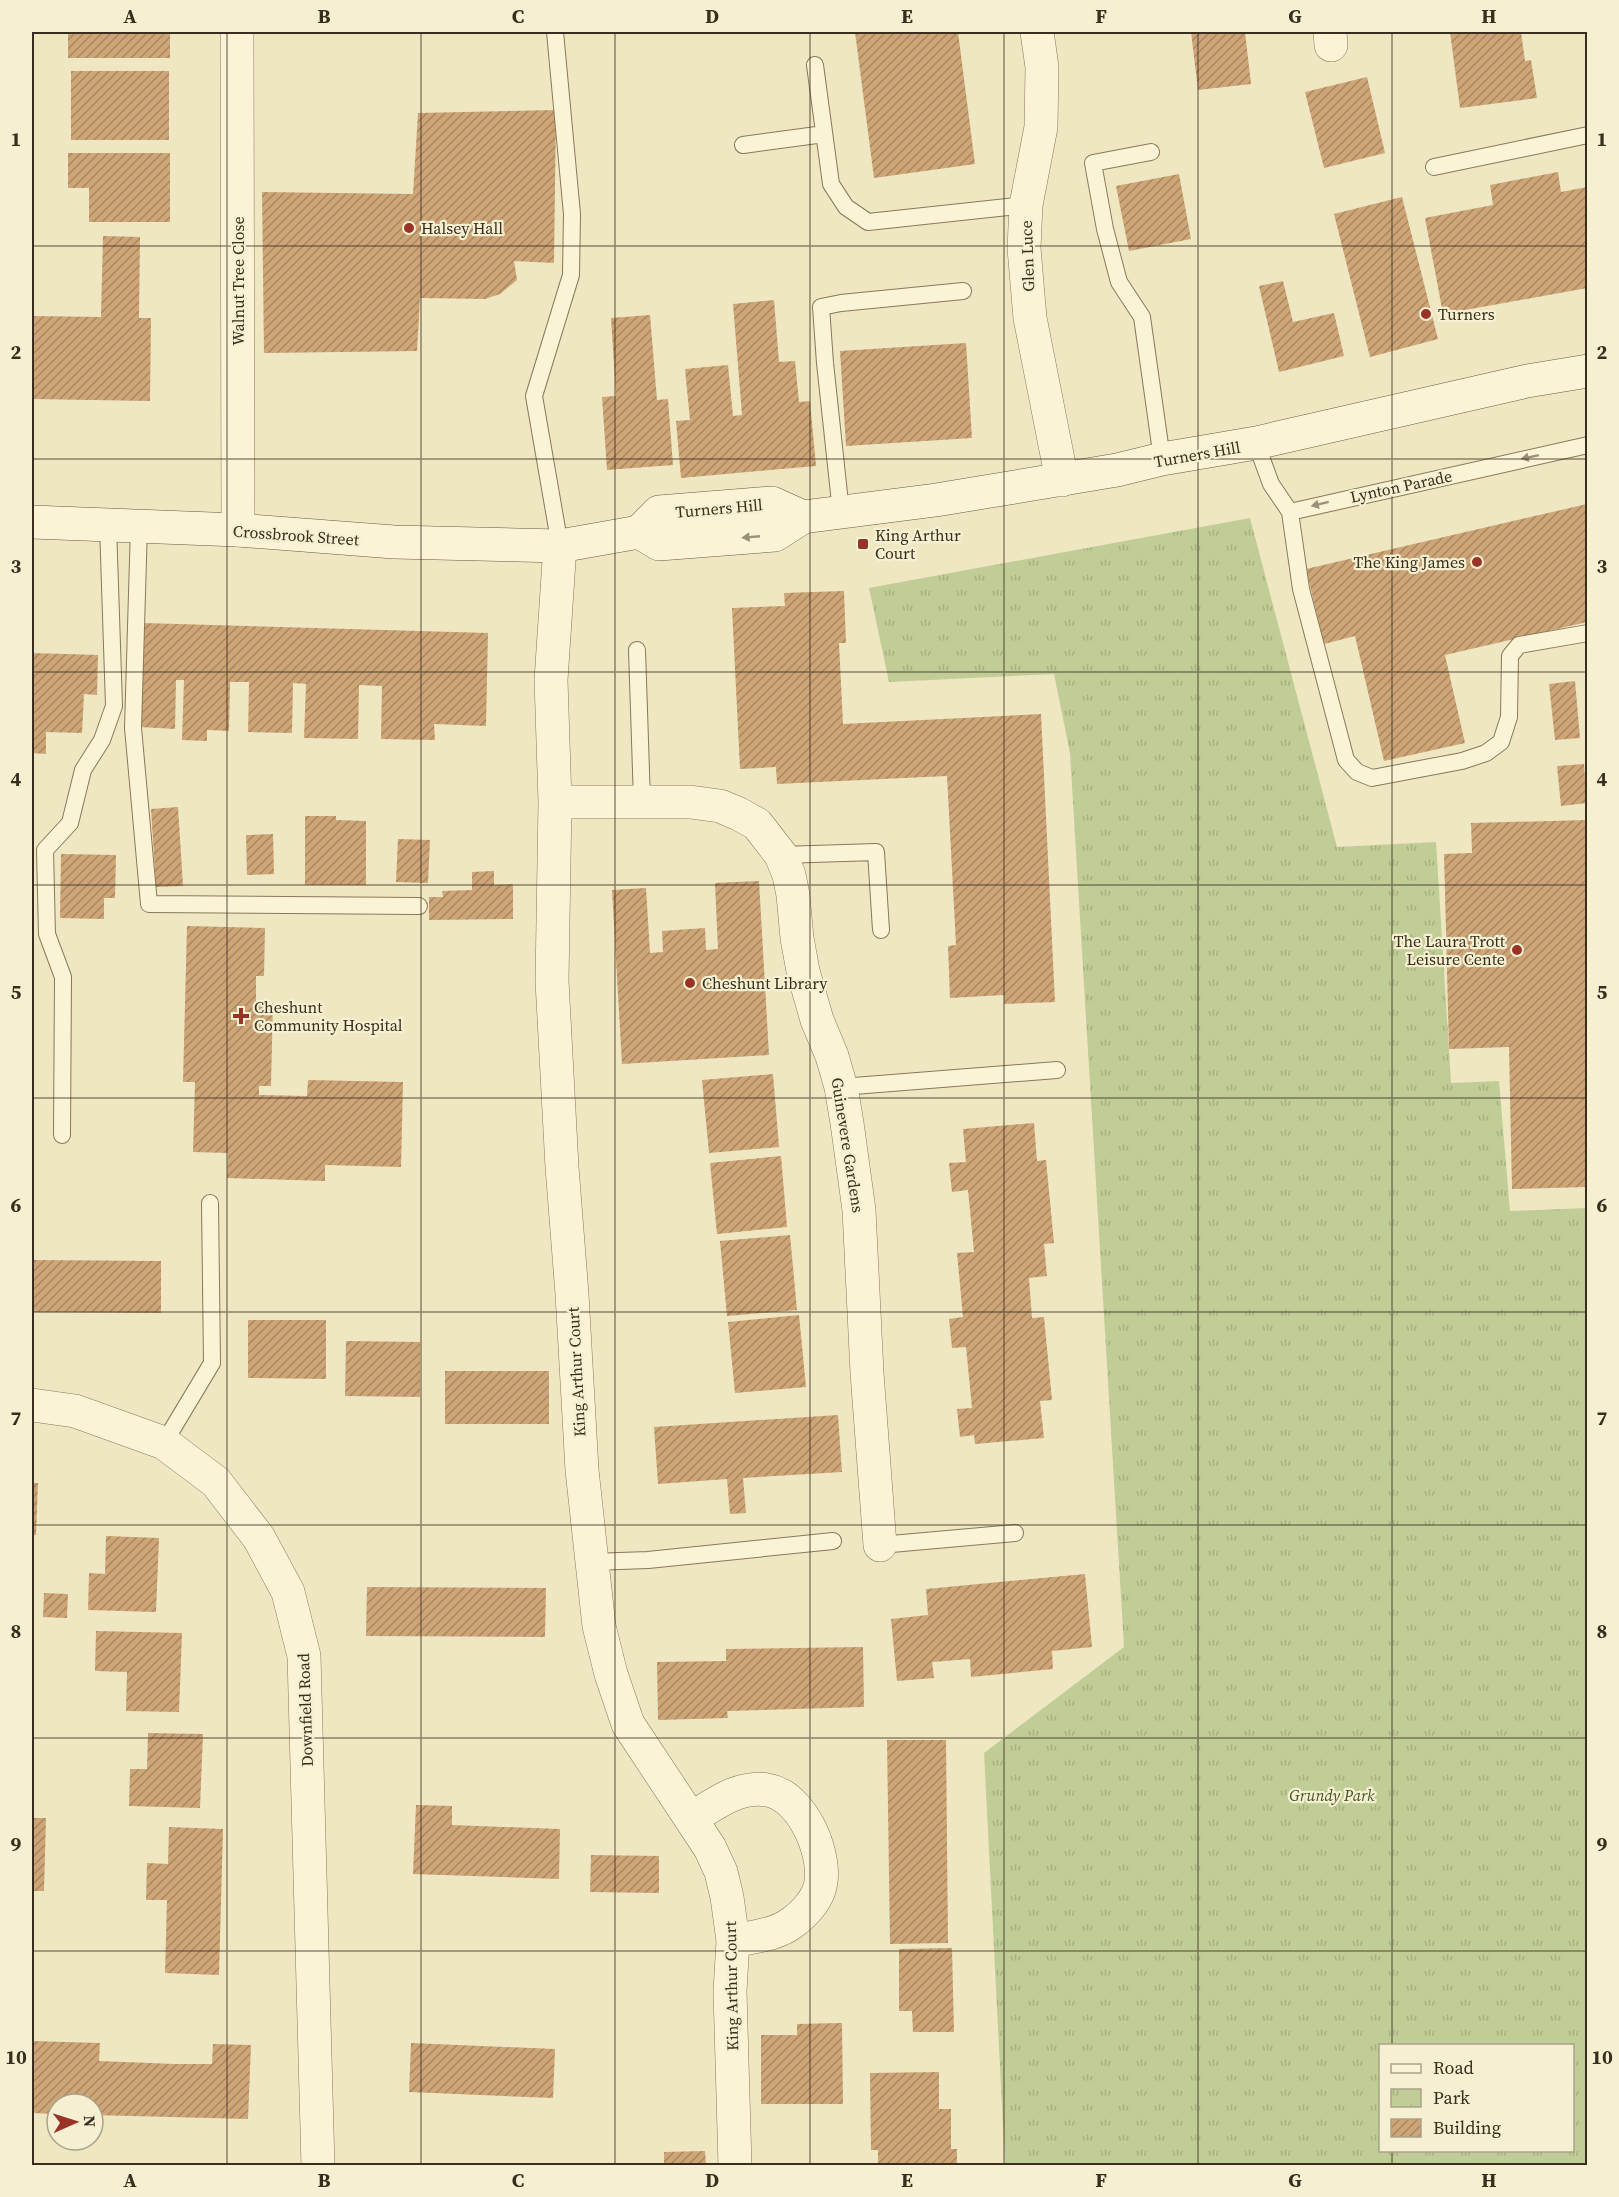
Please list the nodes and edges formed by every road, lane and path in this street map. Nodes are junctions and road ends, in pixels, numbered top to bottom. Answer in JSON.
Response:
{"nodes":[{"id":1,"x":237,"y":32,"type":"edge"},
{"id":2,"x":555,"y":32,"type":"edge"},
{"id":3,"x":1037,"y":32,"type":"edge"},
{"id":4,"x":815,"y":65,"type":"dead end"},
{"id":5,"x":824,"y":134,"type":"junction"},
{"id":6,"x":1587,"y":135,"type":"edge"},
{"id":7,"x":744,"y":145,"type":"dead end"},
{"id":8,"x":1151,"y":152,"type":"dead end"},
{"id":9,"x":1434,"y":166,"type":"dead end"},
{"id":10,"x":1026,"y":205,"type":"junction"},
{"id":11,"x":963,"y":291,"type":"dead end"},
{"id":12,"x":1587,"y":371,"type":"edge"},
{"id":13,"x":1256,"y":443,"type":"junction"},
{"id":14,"x":1587,"y":445,"type":"edge"},
{"id":15,"x":1162,"y":459,"type":"junction"},
{"id":16,"x":1062,"y":480,"type":"junction"},
{"id":17,"x":841,"y":512,"type":"junction"},
{"id":18,"x":1290,"y":512,"type":"junction"},
{"id":19,"x":32,"y":522,"type":"edge"},
{"id":20,"x":123,"y":525,"type":"junction"},
{"id":21,"x":238,"y":530,"type":"junction"},
{"id":22,"x":560,"y":546,"type":"junction"},
{"id":23,"x":1587,"y":633,"type":"edge"},
{"id":24,"x":637,"y":650,"type":"dead end"},
{"id":25,"x":642,"y":801,"type":"junction"},
{"id":26,"x":555,"y":802,"type":"junction"},
{"id":27,"x":781,"y":855,"type":"junction"},
{"id":28,"x":419,"y":906,"type":"dead end"},
{"id":29,"x":881,"y":930,"type":"dead end"},
{"id":30,"x":1057,"y":1070,"type":"dead end"},
{"id":31,"x":841,"y":1087,"type":"junction"},
{"id":32,"x":62,"y":1135,"type":"dead end"},
{"id":33,"x":210,"y":1203,"type":"dead end"},
{"id":34,"x":32,"y":1405,"type":"edge"},
{"id":35,"x":164,"y":1443,"type":"junction"},
{"id":36,"x":1015,"y":1533,"type":"dead end"},
{"id":37,"x":833,"y":1541,"type":"dead end"},
{"id":38,"x":880,"y":1545,"type":"joint"},
{"id":39,"x":592,"y":1563,"type":"junction"},
{"id":40,"x":692,"y":1818,"type":"junction"},
{"id":41,"x":733,"y":1941,"type":"junction"},
{"id":42,"x":318,"y":2166,"type":"edge"},
{"id":43,"x":735,"y":2166,"type":"edge"}],
"edges":[{"from":1,"to":21,"type":"street","name":"Walnut Tree Close"},
{"from":2,"to":22,"type":"lane"},
{"from":3,"to":10,"type":"street","name":"Glen Luce"},
{"from":4,"to":5,"type":"lane"},
{"from":5,"to":7,"type":"lane"},
{"from":5,"to":10,"type":"lane"},
{"from":6,"to":9,"type":"lane"},
{"from":8,"to":15,"type":"lane"},
{"from":10,"to":16,"type":"street","name":"Glen Luce"},
{"from":11,"to":17,"type":"lane"},
{"from":12,"to":13,"type":"street","name":"Turners Hill"},
{"from":13,"to":15,"type":"street","name":"Turners Hill"},
{"from":13,"to":18,"type":"lane"},
{"from":14,"to":18,"type":"lane","name":"Lynton Parade","one_way":true},
{"from":15,"to":16,"type":"street","name":"Turners Hill"},
{"from":16,"to":17,"type":"street","name":"Turners Hill"},
{"from":17,"to":22,"type":"street","name":"Turners Hill"},
{"from":18,"to":23,"type":"lane"},
{"from":19,"to":20,"type":"street","name":"Crossbrook Street"},
{"from":20,"to":21,"type":"street","name":"Crossbrook Street"},
{"from":20,"to":28,"type":"lane"},
{"from":20,"to":32,"type":"lane"},
{"from":21,"to":22,"type":"street","name":"Crossbrook Street"},
{"from":22,"to":26,"type":"street","name":"King Arthur Court"},
{"from":24,"to":25,"type":"lane"},
{"from":25,"to":26,"type":"street","name":"Guinevere Gardens"},
{"from":25,"to":27,"type":"street","name":"Guinevere Gardens"},
{"from":26,"to":39,"type":"street","name":"King Arthur Court"},
{"from":27,"to":29,"type":"lane"},
{"from":27,"to":31,"type":"street","name":"Guinevere Gardens"},
{"from":30,"to":31,"type":"lane"},
{"from":31,"to":38,"type":"street","name":"Guinevere Gardens"},
{"from":33,"to":35,"type":"lane"},
{"from":34,"to":35,"type":"street","name":"Downfield Road"},
{"from":35,"to":42,"type":"street","name":"Downfield Road"},
{"from":36,"to":38,"type":"lane"},
{"from":37,"to":39,"type":"lane"},
{"from":39,"to":40,"type":"street","name":"King Arthur Court"},
{"from":40,"to":41,"type":"street","name":"King Arthur Court"},
{"from":40,"to":41,"type":"street"},
{"from":41,"to":43,"type":"street","name":"King Arthur Court"}]}
